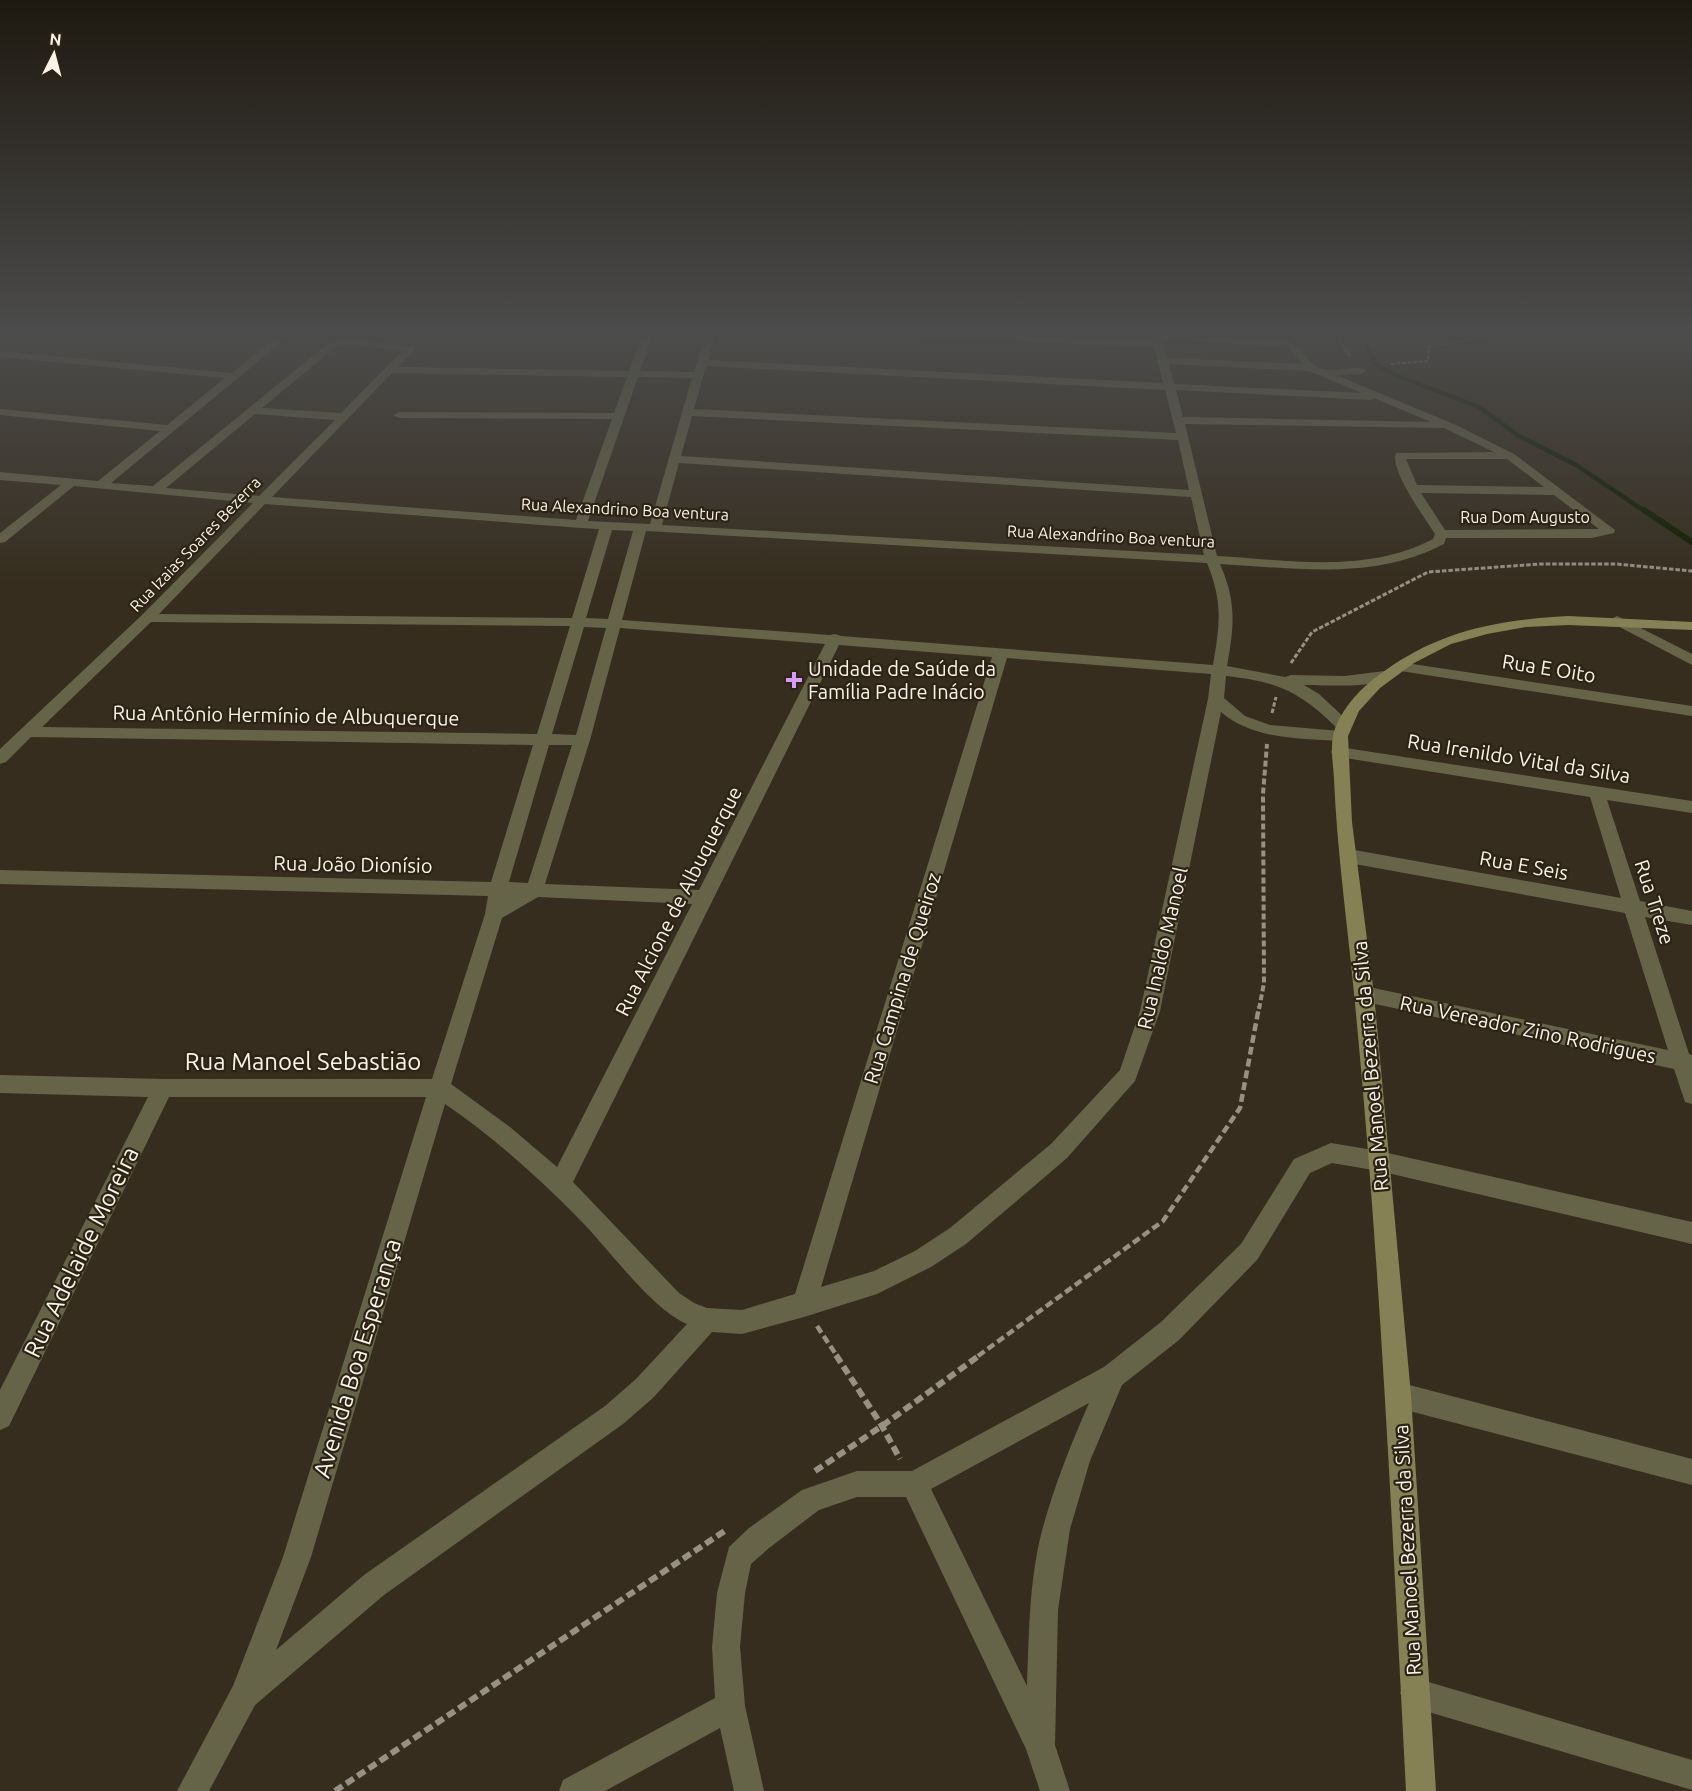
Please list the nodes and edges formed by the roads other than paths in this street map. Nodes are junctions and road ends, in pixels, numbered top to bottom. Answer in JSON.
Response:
{"nodes":[{"id":1,"x":66,"y":419,"type":"edge"},
{"id":2,"x":183,"y":419,"type":"edge"},
{"id":3,"x":244,"y":419,"type":"edge"},
{"id":4,"x":342,"y":419,"type":"edge"},
{"id":5,"x":619,"y":419,"type":"edge"},
{"id":6,"x":685,"y":419,"type":"edge"},
{"id":7,"x":818,"y":419,"type":"edge"},
{"id":8,"x":1431,"y":419,"type":"edge"},
{"id":9,"x":1178,"y":420,"type":"joint"},
{"id":10,"x":1452,"y":427,"type":"junction"},
{"id":11,"x":171,"y":429,"type":"junction"},
{"id":12,"x":1183,"y":437,"type":"junction"},
{"id":13,"x":1510,"y":456,"type":"junction"},
{"id":14,"x":674,"y":459,"type":"junction"},
{"id":15,"x":0,"y":476,"type":"edge"},
{"id":16,"x":70,"y":483,"type":"junction"},
{"id":17,"x":101,"y":485,"type":"junction"},
{"id":18,"x":1413,"y":489,"type":"junction"},
{"id":19,"x":156,"y":490,"type":"junction"},
{"id":20,"x":1559,"y":491,"type":"junction"},
{"id":21,"x":1196,"y":494,"type":"junction"},
{"id":22,"x":261,"y":500,"type":"junction"},
{"id":23,"x":581,"y":524,"type":"junction"},
{"id":24,"x":607,"y":525,"type":"junction"},
{"id":25,"x":648,"y":526,"type":"junction"},
{"id":26,"x":1441,"y":534,"type":"junction"},
{"id":27,"x":0,"y":539,"type":"edge"},
{"id":28,"x":1211,"y":558,"type":"junction"},
{"id":29,"x":1250,"y":562,"type":"joint"},
{"id":30,"x":147,"y":618,"type":"junction"},
{"id":31,"x":1617,"y":620,"type":"junction"},
{"id":32,"x":578,"y":622,"type":"junction"},
{"id":33,"x":615,"y":624,"type":"junction"},
{"id":34,"x":1692,"y":626,"type":"edge"},
{"id":35,"x":835,"y":638,"type":"junction"},
{"id":36,"x":1001,"y":652,"type":"junction"},
{"id":37,"x":1692,"y":660,"type":"edge"},
{"id":38,"x":1219,"y":670,"type":"junction"},
{"id":39,"x":1392,"y":671,"type":"junction"},
{"id":40,"x":1281,"y":679,"type":"junction"},
{"id":41,"x":1216,"y":699,"type":"junction"},
{"id":42,"x":1692,"y":711,"type":"edge"},
{"id":43,"x":27,"y":732,"type":"junction"},
{"id":44,"x":1340,"y":738,"type":"junction"},
{"id":45,"x":544,"y":740,"type":"junction"},
{"id":46,"x":582,"y":740,"type":"junction"},
{"id":47,"x":0,"y":758,"type":"edge"},
{"id":48,"x":1596,"y":791,"type":"junction"},
{"id":49,"x":1692,"y":807,"type":"edge"},
{"id":50,"x":1349,"y":856,"type":"junction"},
{"id":51,"x":0,"y":877,"type":"edge"},
{"id":52,"x":498,"y":889,"type":"junction"},
{"id":53,"x":534,"y":891,"type":"junction"},
{"id":54,"x":705,"y":897,"type":"junction"},
{"id":55,"x":1633,"y":908,"type":"junction"},
{"id":56,"x":494,"y":914,"type":"junction"},
{"id":57,"x":1692,"y":918,"type":"edge"},
{"id":58,"x":1364,"y":994,"type":"junction"},
{"id":59,"x":1688,"y":1063,"type":"edge"},
{"id":60,"x":0,"y":1084,"type":"edge"},
{"id":61,"x":163,"y":1088,"type":"junction"},
{"id":62,"x":439,"y":1088,"type":"junction"},
{"id":63,"x":1692,"y":1095,"type":"edge"},
{"id":64,"x":1379,"y":1161,"type":"junction"},
{"id":65,"x":560,"y":1184,"type":"junction"},
{"id":66,"x":1692,"y":1233,"type":"edge"},
{"id":67,"x":804,"y":1305,"type":"junction"},
{"id":68,"x":707,"y":1320,"type":"junction"},
{"id":69,"x":1113,"y":1376,"type":"junction"},
{"id":70,"x":1398,"y":1395,"type":"junction"},
{"id":71,"x":0,"y":1417,"type":"edge"},
{"id":72,"x":1692,"y":1472,"type":"edge"},
{"id":73,"x":914,"y":1484,"type":"junction"},
{"id":74,"x":1415,"y":1693,"type":"junction"},
{"id":75,"x":244,"y":1695,"type":"junction"},
{"id":76,"x":730,"y":1706,"type":"junction"},
{"id":77,"x":1040,"y":1745,"type":"junction"},
{"id":78,"x":1692,"y":1775,"type":"edge"},
{"id":79,"x":192,"y":1791,"type":"edge"},
{"id":80,"x":573,"y":1791,"type":"edge"},
{"id":81,"x":748,"y":1791,"type":"edge"},
{"id":82,"x":1055,"y":1791,"type":"edge"},
{"id":83,"x":1421,"y":1791,"type":"edge"}],
"edges":[{"from":1,"to":11,"type":"street"},
{"from":2,"to":11,"type":"street"},
{"from":3,"to":19,"type":"street"},
{"from":4,"to":22,"type":"street","name":"Rua Izaias Soares Bezerra"},
{"from":5,"to":23,"type":"street"},
{"from":6,"to":14,"type":"street"},
{"from":7,"to":12,"type":"street"},
{"from":8,"to":10,"type":"street","name":"Rua Dom Augusto"},
{"from":9,"to":10,"type":"street"},
{"from":9,"to":12,"type":"street","name":"Rua Inaldo Manoel"},
{"from":10,"to":13,"type":"street","name":"Rua Dom Augusto"},
{"from":11,"to":17,"type":"street"},
{"from":12,"to":21,"type":"street","name":"Rua Inaldo Manoel"},
{"from":13,"to":18,"type":"street"},
{"from":13,"to":20,"type":"street","name":"Rua Dom Augusto"},
{"from":14,"to":21,"type":"street"},
{"from":14,"to":25,"type":"street"},
{"from":15,"to":16,"type":"street","name":"Rua Alexandrino Boa ventura"},
{"from":16,"to":17,"type":"street","name":"Rua Alexandrino Boa ventura"},
{"from":16,"to":27,"type":"street"},
{"from":17,"to":19,"type":"street","name":"Rua Alexandrino Boa ventura"},
{"from":18,"to":20,"type":"street"},
{"from":18,"to":26,"type":"street"},
{"from":19,"to":22,"type":"street","name":"Rua Alexandrino Boa ventura"},
{"from":20,"to":26,"type":"street","name":"Rua Dom Augusto"},
{"from":21,"to":28,"type":"street","name":"Rua Inaldo Manoel"},
{"from":22,"to":23,"type":"street","name":"Rua Alexandrino Boa ventura"},
{"from":22,"to":30,"type":"street","name":"Rua Izaias Soares Bezerra"},
{"from":23,"to":24,"type":"street","name":"Rua Alexandrino Boa ventura"},
{"from":24,"to":25,"type":"street","name":"Rua Alexandrino Boa ventura"},
{"from":24,"to":32,"type":"street","name":"Avenida Boa Esperança"},
{"from":25,"to":28,"type":"street","name":"Rua Alexandrino Boa ventura"},
{"from":25,"to":33,"type":"street"},
{"from":26,"to":29,"type":"street","name":"Rua Dom Augusto"},
{"from":28,"to":29,"type":"street","name":"Rua Alexandrino Boa ventura"},
{"from":28,"to":38,"type":"street","name":"Rua Inaldo Manoel"},
{"from":30,"to":32,"type":"street"},
{"from":30,"to":43,"type":"street","name":"Rua Izaias Soares Bezerra"},
{"from":31,"to":34,"type":"street"},
{"from":31,"to":37,"type":"street"},
{"from":31,"to":39,"type":"street"},
{"from":32,"to":33,"type":"street"},
{"from":32,"to":45,"type":"street","name":"Avenida Boa Esperança"},
{"from":33,"to":35,"type":"street"},
{"from":33,"to":46,"type":"street"},
{"from":35,"to":36,"type":"street"},
{"from":35,"to":54,"type":"street","name":"Rua Alcione de Albuquerque"},
{"from":36,"to":38,"type":"street"},
{"from":36,"to":67,"type":"street","name":"Rua Campina de Queiroz"},
{"from":38,"to":40,"type":"street"},
{"from":38,"to":41,"type":"street","name":"Rua Inaldo Manoel"},
{"from":39,"to":40,"type":"street","name":"Rua E Oito"},
{"from":39,"to":42,"type":"street","name":"Rua E Oito"},
{"from":39,"to":44,"type":"street"},
{"from":40,"to":44,"type":"street"},
{"from":41,"to":44,"type":"street","name":"Rua Irenildo Vital da Silva"},
{"from":41,"to":67,"type":"street","name":"Rua Inaldo Manoel"},
{"from":43,"to":45,"type":"street","name":"Rua Antônio Hermínio de Albuquerque"},
{"from":43,"to":47,"type":"street","name":"Rua Izaias Soares Bezerra"},
{"from":44,"to":48,"type":"street","name":"Rua Irenildo Vital da Silva"},
{"from":44,"to":50,"type":"street","name":"Rua Manoel Bezerra da Silva"},
{"from":45,"to":46,"type":"street","name":"Rua Antônio Hermínio de Albuquerque"},
{"from":45,"to":52,"type":"street","name":"Avenida Boa Esperança"},
{"from":46,"to":53,"type":"street"},
{"from":48,"to":49,"type":"street","name":"Rua Irenildo Vital da Silva"},
{"from":48,"to":55,"type":"street","name":"Rua Treze"},
{"from":50,"to":55,"type":"street","name":"Rua E Seis"},
{"from":50,"to":58,"type":"street","name":"Rua Manoel Bezerra da Silva"},
{"from":51,"to":52,"type":"street","name":"Rua João Dionísio"},
{"from":52,"to":53,"type":"street","name":"Rua João Dionísio"},
{"from":52,"to":56,"type":"street","name":"Avenida Boa Esperança"},
{"from":53,"to":54,"type":"street","name":"Rua João Dionísio"},
{"from":53,"to":56,"type":"street"},
{"from":54,"to":65,"type":"street","name":"Rua Alcione de Albuquerque"},
{"from":55,"to":57,"type":"street","name":"Rua E Seis"},
{"from":55,"to":59,"type":"street","name":"Rua Treze"},
{"from":56,"to":62,"type":"street","name":"Avenida Boa Esperança"},
{"from":58,"to":59,"type":"street","name":"Rua Vereador Zino Rodrigues"},
{"from":58,"to":64,"type":"street","name":"Rua Manoel Bezerra da Silva"},
{"from":59,"to":63,"type":"street","name":"Rua Treze"},
{"from":60,"to":61,"type":"street","name":"Rua Manoel Sebastião"},
{"from":61,"to":62,"type":"street","name":"Rua Manoel Sebastião"},
{"from":61,"to":71,"type":"street","name":"Rua Adelaide Moreira"},
{"from":62,"to":65,"type":"street","name":"Rua Manoel Sebastião"},
{"from":62,"to":75,"type":"street","name":"Avenida Boa Esperança"},
{"from":64,"to":66,"type":"street"},
{"from":64,"to":69,"type":"street"},
{"from":64,"to":70,"type":"street","name":"Rua Manoel Bezerra da Silva"},
{"from":65,"to":68,"type":"street","name":"Rua Manoel Sebastião"},
{"from":67,"to":68,"type":"street","name":"Rua Manoel Sebastião"},
{"from":68,"to":75,"type":"street"},
{"from":69,"to":73,"type":"street"},
{"from":69,"to":77,"type":"street"},
{"from":70,"to":72,"type":"street"},
{"from":70,"to":74,"type":"street","name":"Rua Manoel Bezerra da Silva"},
{"from":73,"to":76,"type":"street"},
{"from":73,"to":77,"type":"street"},
{"from":74,"to":78,"type":"street"},
{"from":74,"to":83,"type":"street","name":"Rua Manoel Bezerra da Silva"},
{"from":75,"to":79,"type":"street","name":"Avenida Boa Esperança"},
{"from":76,"to":80,"type":"street"},
{"from":76,"to":81,"type":"street"},
{"from":77,"to":82,"type":"street"}]}
